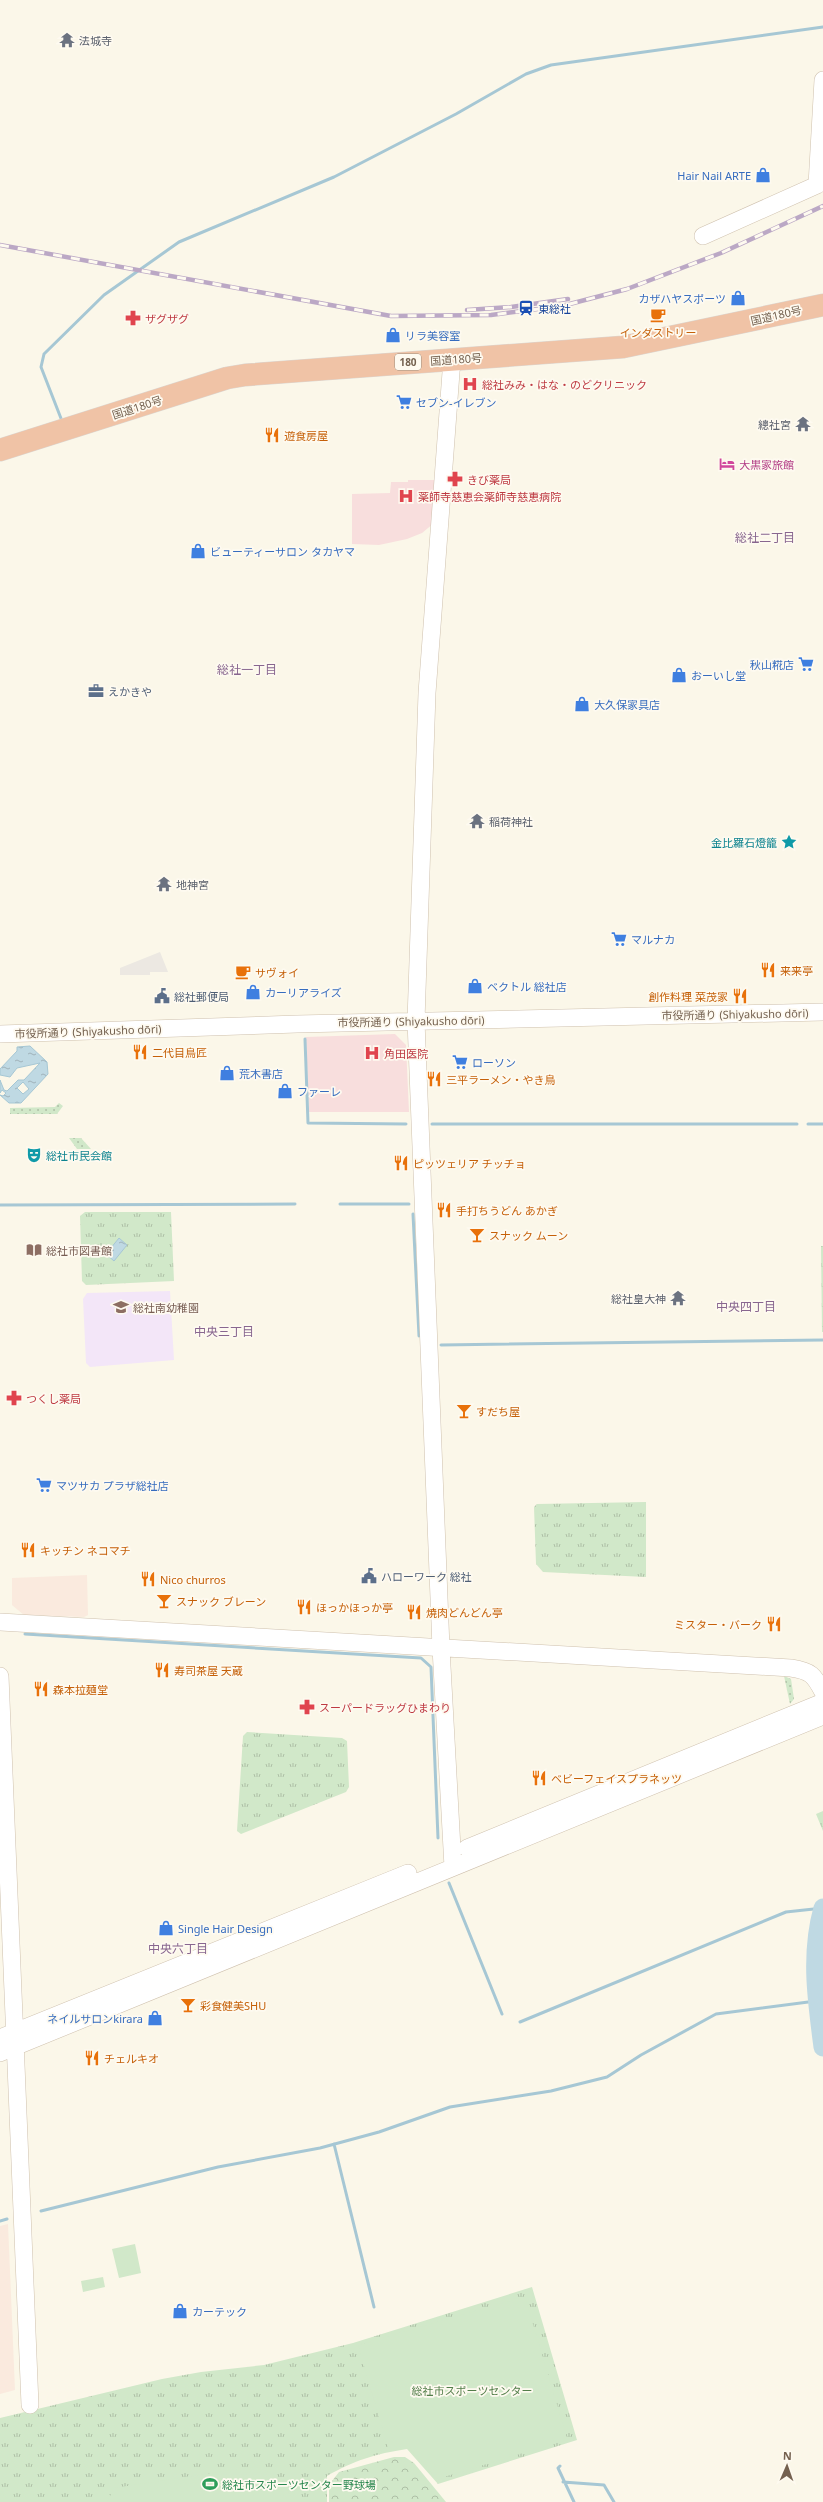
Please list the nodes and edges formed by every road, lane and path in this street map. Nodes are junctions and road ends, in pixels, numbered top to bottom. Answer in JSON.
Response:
{"nodes":[{"id":1,"x":823,"y":80,"type":"edge"},
{"id":2,"x":702,"y":236,"type":"dead end"},
{"id":3,"x":823,"y":305,"type":"edge"},
{"id":4,"x":452,"y":359,"type":"junction"},
{"id":5,"x":0,"y":450,"type":"edge"},
{"id":6,"x":823,"y":1012,"type":"edge"},
{"id":7,"x":416,"y":1021,"type":"junction"},
{"id":8,"x":0,"y":1034,"type":"edge"},
{"id":9,"x":0,"y":1622,"type":"edge"},
{"id":10,"x":441,"y":1648,"type":"junction"},
{"id":11,"x":0,"y":1676,"type":"edge"},
{"id":12,"x":823,"y":1692,"type":"edge"},
{"id":13,"x":823,"y":1702,"type":"edge"},
{"id":14,"x":823,"y":1716,"type":"edge"},
{"id":15,"x":452,"y":1861,"type":"junction"},
{"id":16,"x":10,"y":2038,"type":"edge"},
{"id":17,"x":0,"y":2053,"type":"edge"},
{"id":18,"x":30,"y":2405,"type":"dead end"}],
"edges":[{"from":1,"to":2,"type":"street"},
{"from":3,"to":4,"type":"highway","name":"国道180号","number":"180"},
{"from":4,"to":5,"type":"highway","name":"国道180号","number":"180"},
{"from":4,"to":7,"type":"street"},
{"from":6,"to":7,"type":"street","name":"市役所通り (Shiyakusho dōri)"},
{"from":7,"to":8,"type":"street","name":"市役所通り (Shiyakusho dōri)"},
{"from":7,"to":10,"type":"street"},
{"from":9,"to":10,"type":"street"},
{"from":10,"to":12,"type":"street"},
{"from":10,"to":15,"type":"street"},
{"from":11,"to":16,"type":"street"},
{"from":13,"to":15,"type":"street"},
{"from":14,"to":15,"type":"street"},
{"from":15,"to":16,"type":"street"},
{"from":16,"to":17,"type":"street"},
{"from":16,"to":18,"type":"street"}]}
